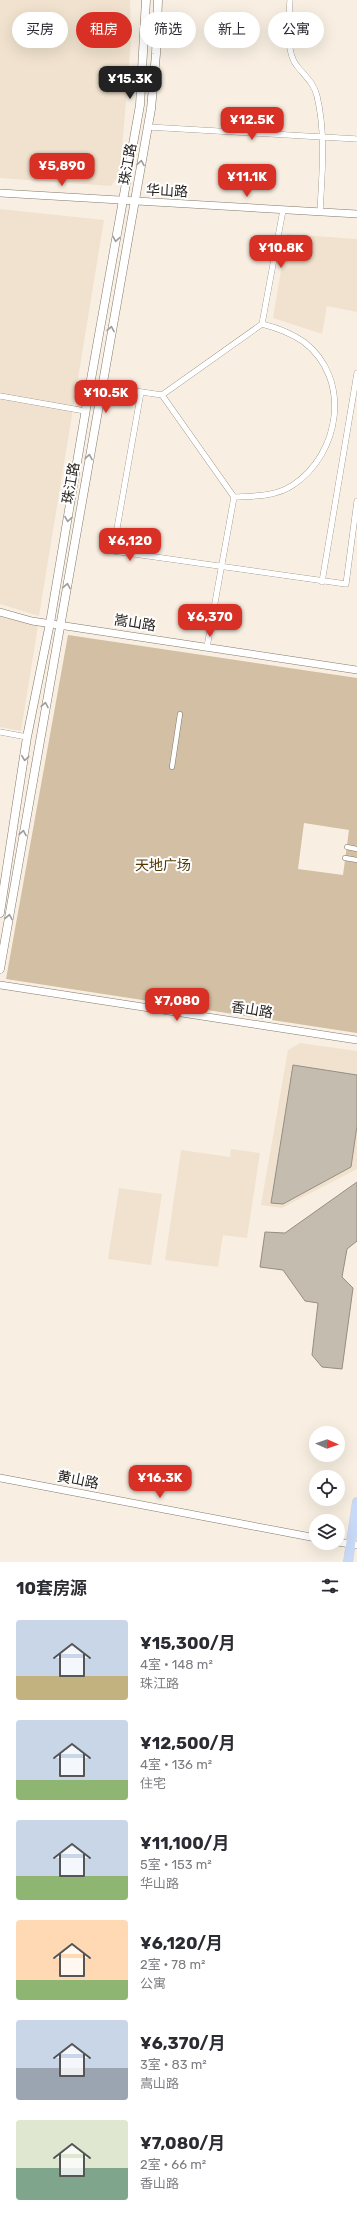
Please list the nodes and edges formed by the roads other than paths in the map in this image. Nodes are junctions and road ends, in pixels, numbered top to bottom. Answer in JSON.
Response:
{"nodes":[{"id":1,"x":146,"y":0,"type":"edge"},
{"id":2,"x":158,"y":0,"type":"edge"},
{"id":3,"x":290,"y":0,"type":"edge"},
{"id":4,"x":148,"y":127,"type":"junction"},
{"id":5,"x":323,"y":137,"type":"junction"},
{"id":6,"x":357,"y":139,"type":"edge"},
{"id":7,"x":0,"y":193,"type":"edge"},
{"id":8,"x":123,"y":201,"type":"junction"},
{"id":9,"x":135,"y":202,"type":"junction"},
{"id":10,"x":283,"y":210,"type":"junction"},
{"id":11,"x":320,"y":212,"type":"junction"},
{"id":12,"x":357,"y":214,"type":"edge"},
{"id":13,"x":262,"y":324,"type":"junction"},
{"id":14,"x":357,"y":373,"type":"edge"},
{"id":15,"x":101,"y":386,"type":"junction"},
{"id":16,"x":141,"y":392,"type":"junction"},
{"id":17,"x":162,"y":394,"type":"junction"},
{"id":18,"x":0,"y":396,"type":"edge"},
{"id":19,"x":86,"y":411,"type":"junction"},
{"id":20,"x":234,"y":497,"type":"junction"},
{"id":21,"x":357,"y":502,"type":"edge"},
{"id":22,"x":221,"y":568,"type":"junction"},
{"id":23,"x":322,"y":582,"type":"junction"},
{"id":24,"x":0,"y":612,"type":"edge"},
{"id":25,"x":50,"y":623,"type":"junction"},
{"id":26,"x":61,"y":624,"type":"junction"},
{"id":27,"x":207,"y":647,"type":"junction"},
{"id":28,"x":357,"y":670,"type":"edge"},
{"id":29,"x":180,"y":714,"type":"dead end"},
{"id":30,"x":0,"y":732,"type":"edge"},
{"id":31,"x":28,"y":737,"type":"junction"},
{"id":32,"x":172,"y":767,"type":"dead end"},
{"id":33,"x":347,"y":847,"type":"dead end"},
{"id":34,"x":357,"y":849,"type":"edge"},
{"id":35,"x":345,"y":858,"type":"dead end"},
{"id":36,"x":4,"y":859,"type":"edge"},
{"id":37,"x":19,"y":859,"type":"junction"},
{"id":38,"x":357,"y":860,"type":"edge"},
{"id":39,"x":3,"y":872,"type":"edge"},
{"id":40,"x":16,"y":872,"type":"junction"},
{"id":41,"x":0,"y":913,"type":"edge"},
{"id":42,"x":0,"y":969,"type":"edge"},
{"id":43,"x":0,"y":985,"type":"edge"},
{"id":44,"x":357,"y":1040,"type":"edge"},
{"id":45,"x":0,"y":1478,"type":"edge"},
{"id":46,"x":357,"y":1502,"type":"edge"},
{"id":47,"x":309,"y":1537,"type":"edge"},
{"id":48,"x":354,"y":1544,"type":"edge"},
{"id":49,"x":348,"y":1562,"type":"edge"}],
"edges":[{"from":1,"to":8,"type":"main road"},
{"from":2,"to":4,"type":"main road","name":"珠江路"},
{"from":3,"to":5,"type":"street"},
{"from":4,"to":5,"type":"street"},
{"from":9,"to":4,"type":"main road","name":"珠江路","one_way":true},
{"from":5,"to":6,"type":"street"},
{"from":5,"to":11,"type":"street"},
{"from":7,"to":8,"type":"street","name":"华山路"},
{"from":8,"to":9,"type":"street","name":"华山路"},
{"from":8,"to":19,"type":"main road","one_way":true},
{"from":9,"to":10,"type":"street","name":"华山路"},
{"from":15,"to":9,"type":"main road","name":"珠江路","one_way":true},
{"from":10,"to":11,"type":"street","name":"华山路"},
{"from":10,"to":13,"type":"street"},
{"from":11,"to":12,"type":"street","name":"华山路"},
{"from":13,"to":17,"type":"street"},
{"from":13,"to":20,"type":"street"},
{"from":14,"to":23,"type":"street"},
{"from":15,"to":16,"type":"street"},
{"from":26,"to":15,"type":"main road","name":"珠江路","one_way":true},
{"from":16,"to":17,"type":"street"},
{"from":16,"to":22,"type":"street"},
{"from":17,"to":20,"type":"street"},
{"from":18,"to":19,"type":"street"},
{"from":19,"to":25,"type":"main road","one_way":true},
{"from":20,"to":22,"type":"street"},
{"from":21,"to":23,"type":"street"},
{"from":22,"to":23,"type":"street"},
{"from":22,"to":27,"type":"street"},
{"from":24,"to":25,"type":"street","name":"嵩山路"},
{"from":25,"to":26,"type":"street","name":"嵩山路"},
{"from":25,"to":31,"type":"main road"},
{"from":26,"to":27,"type":"street","name":"嵩山路"},
{"from":37,"to":26,"type":"main road","name":"珠江路","one_way":true},
{"from":27,"to":28,"type":"street","name":"嵩山路"},
{"from":29,"to":32,"type":"street"},
{"from":30,"to":31,"type":"street"},
{"from":31,"to":36,"type":"main road","one_way":true},
{"from":33,"to":34,"type":"street"},
{"from":35,"to":38,"type":"street"},
{"from":36,"to":37,"type":"main road"},
{"from":36,"to":39,"type":"main road"},
{"from":37,"to":40,"type":"main road","name":"珠江路"},
{"from":39,"to":40,"type":"main road"},
{"from":39,"to":41,"type":"main road"},
{"from":42,"to":40,"type":"main road","name":"珠江路","one_way":true},
{"from":43,"to":44,"type":"street","name":"香山路"},
{"from":45,"to":47,"type":"street","name":"黄山路"},
{"from":46,"to":48,"type":"main road"},
{"from":48,"to":49,"type":"main road"}]}
